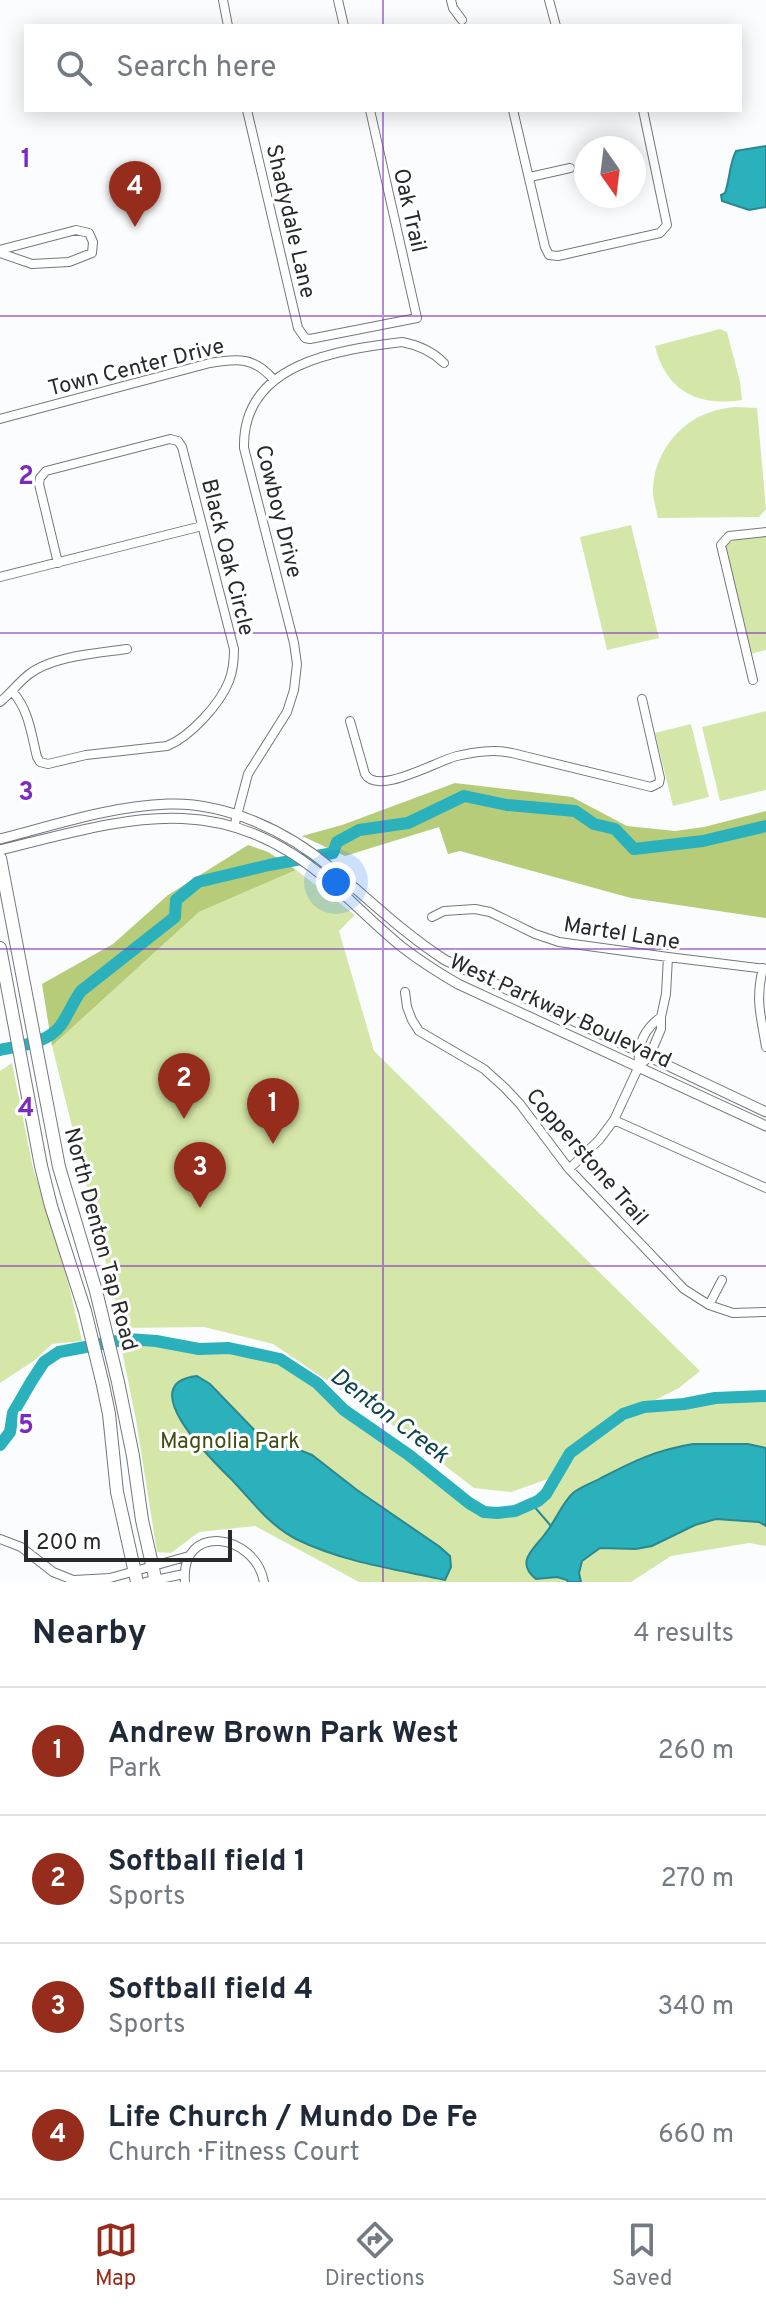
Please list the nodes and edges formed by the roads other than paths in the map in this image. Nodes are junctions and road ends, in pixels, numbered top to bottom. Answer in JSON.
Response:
{"nodes":[{"id":1,"x":223,"y":0,"type":"edge"},
{"id":2,"x":338,"y":0,"type":"edge"},
{"id":3,"x":451,"y":0,"type":"edge"},
{"id":4,"x":549,"y":0,"type":"edge"},
{"id":5,"x":462,"y":20,"type":"dead end"},
{"id":6,"x":228,"y":24,"type":"edge"},
{"id":7,"x":344,"y":24,"type":"edge"},
{"id":8,"x":555,"y":24,"type":"edge"},
{"id":9,"x":247,"y":112,"type":"edge"},
{"id":10,"x":370,"y":112,"type":"edge"},
{"id":11,"x":514,"y":112,"type":"edge"},
{"id":12,"x":643,"y":112,"type":"edge"},
{"id":13,"x":570,"y":168,"type":"dead end"},
{"id":14,"x":530,"y":177,"type":"junction"},
{"id":15,"x":0,"y":251,"type":"edge"},
{"id":16,"x":417,"y":318,"type":"joint"},
{"id":17,"x":444,"y":363,"type":"dead end"},
{"id":18,"x":274,"y":380,"type":"junction"},
{"id":19,"x":0,"y":419,"type":"edge"},
{"id":20,"x":202,"y":526,"type":"junction"},
{"id":21,"x":766,"y":532,"type":"edge"},
{"id":22,"x":58,"y":563,"type":"junction"},
{"id":23,"x":0,"y":577,"type":"edge"},
{"id":24,"x":127,"y":649,"type":"dead end"},
{"id":25,"x":753,"y":680,"type":"dead end"},
{"id":26,"x":12,"y":691,"type":"junction"},
{"id":27,"x":642,"y":699,"type":"dead end"},
{"id":28,"x":0,"y":702,"type":"edge"},
{"id":29,"x":350,"y":721,"type":"dead end"},
{"id":30,"x":236,"y":816,"type":"junction"},
{"id":31,"x":234,"y":827,"type":"junction"},
{"id":32,"x":0,"y":839,"type":"edge"},
{"id":33,"x":0,"y":850,"type":"edge"},
{"id":34,"x":0,"y":858,"type":"edge"},
{"id":35,"x":432,"y":917,"type":"dead end"},
{"id":36,"x":0,"y":948,"type":"edge"},
{"id":37,"x":668,"y":957,"type":"junction"},
{"id":38,"x":764,"y":968,"type":"edge"},
{"id":39,"x":24,"y":978,"type":"junction"},
{"id":40,"x":6,"y":979,"type":"junction"},
{"id":41,"x":405,"y":992,"type":"dead end"},
{"id":42,"x":661,"y":1017,"type":"junction"},
{"id":43,"x":766,"y":1047,"type":"edge"},
{"id":44,"x":638,"y":1051,"type":"junction"},
{"id":45,"x":649,"y":1057,"type":"junction"},
{"id":46,"x":639,"y":1066,"type":"junction"},
{"id":47,"x":766,"y":1112,"type":"edge"},
{"id":48,"x":614,"y":1120,"type":"junction"},
{"id":49,"x":766,"y":1126,"type":"edge"},
{"id":50,"x":569,"y":1169,"type":"junction"},
{"id":51,"x":766,"y":1188,"type":"edge"},
{"id":52,"x":68,"y":1202,"type":"junction"},
{"id":53,"x":51,"y":1206,"type":"junction"},
{"id":54,"x":722,"y":1280,"type":"dead end"},
{"id":55,"x":709,"y":1305,"type":"junction"},
{"id":56,"x":766,"y":1312,"type":"edge"},
{"id":57,"x":0,"y":1539,"type":"edge"},
{"id":58,"x":189,"y":1556,"type":"junction"},
{"id":59,"x":136,"y":1577,"type":"edge"},
{"id":60,"x":152,"y":1578,"type":"edge"},
{"id":61,"x":184,"y":1578,"type":"edge"},
{"id":62,"x":76,"y":1581,"type":"edge"},
{"id":63,"x":264,"y":1582,"type":"edge"}],
"edges":[{"from":1,"to":6,"type":"street"},
{"from":2,"to":7,"type":"street"},
{"from":3,"to":5,"type":"street"},
{"from":4,"to":8,"type":"street"},
{"from":9,"to":16,"type":"street","name":"Shadydale Lane"},
{"from":10,"to":16,"type":"street","name":"Oak Trail"},
{"from":11,"to":14,"type":"street"},
{"from":12,"to":14,"type":"street"},
{"from":13,"to":14,"type":"street"},
{"from":15,"to":15,"type":"street"},
{"from":17,"to":18,"type":"street","name":"Cowboy Drive"},
{"from":18,"to":19,"type":"street","name":"Town Center Drive"},
{"from":18,"to":30,"type":"street","name":"Cowboy Drive"},
{"from":20,"to":22,"type":"street"},
{"from":20,"to":22,"type":"street","name":"Black Oak Circle"},
{"from":20,"to":26,"type":"street","name":"Black Oak Circle"},
{"from":21,"to":25,"type":"street"},
{"from":22,"to":23,"type":"street"},
{"from":24,"to":26,"type":"street"},
{"from":26,"to":28,"type":"street"},
{"from":27,"to":29,"type":"street"},
{"from":30,"to":31,"type":"street","name":"Cowboy Drive"},
{"from":30,"to":32,"type":"street","name":"West Parkway Boulevard"},
{"from":30,"to":44,"type":"street","name":"West Parkway Boulevard"},
{"from":31,"to":33,"type":"street","name":"West Parkway Boulevard"},
{"from":31,"to":46,"type":"street","name":"West Parkway Boulevard"},
{"from":34,"to":39,"type":"main road","name":"North Denton Tap Road"},
{"from":35,"to":37,"type":"street","name":"Martel Lane"},
{"from":36,"to":40,"type":"main road","name":"North Denton Tap Road"},
{"from":37,"to":38,"type":"street","name":"Martel Lane"},
{"from":37,"to":42,"type":"street"},
{"from":38,"to":43,"type":"street"},
{"from":39,"to":40,"type":"main road"},
{"from":39,"to":52,"type":"main road","name":"North Denton Tap Road"},
{"from":40,"to":53,"type":"main road","name":"North Denton Tap Road"},
{"from":41,"to":50,"type":"street","name":"Copperstone Trail"},
{"from":42,"to":44,"type":"street"},
{"from":42,"to":45,"type":"street"},
{"from":44,"to":45,"type":"street","name":"West Parkway Boulevard"},
{"from":44,"to":46,"type":"street"},
{"from":45,"to":46,"type":"street"},
{"from":45,"to":47,"type":"street","name":"West Parkway Boulevard"},
{"from":46,"to":48,"type":"street"},
{"from":46,"to":49,"type":"street","name":"West Parkway Boulevard"},
{"from":48,"to":50,"type":"street"},
{"from":48,"to":51,"type":"street"},
{"from":50,"to":55,"type":"street","name":"Copperstone Trail"},
{"from":52,"to":53,"type":"main road"},
{"from":52,"to":60,"type":"main road","name":"North Denton Tap Road"},
{"from":53,"to":59,"type":"main road","name":"North Denton Tap Road"},
{"from":54,"to":55,"type":"street"},
{"from":55,"to":56,"type":"street","name":"Copperstone Trail"},
{"from":57,"to":62,"type":"street"},
{"from":58,"to":60,"type":"street"},
{"from":58,"to":61,"type":"street"},
{"from":58,"to":63,"type":"street"},
{"from":59,"to":60,"type":"street"},
{"from":59,"to":62,"type":"street"},
{"from":60,"to":61,"type":"street"}]}
